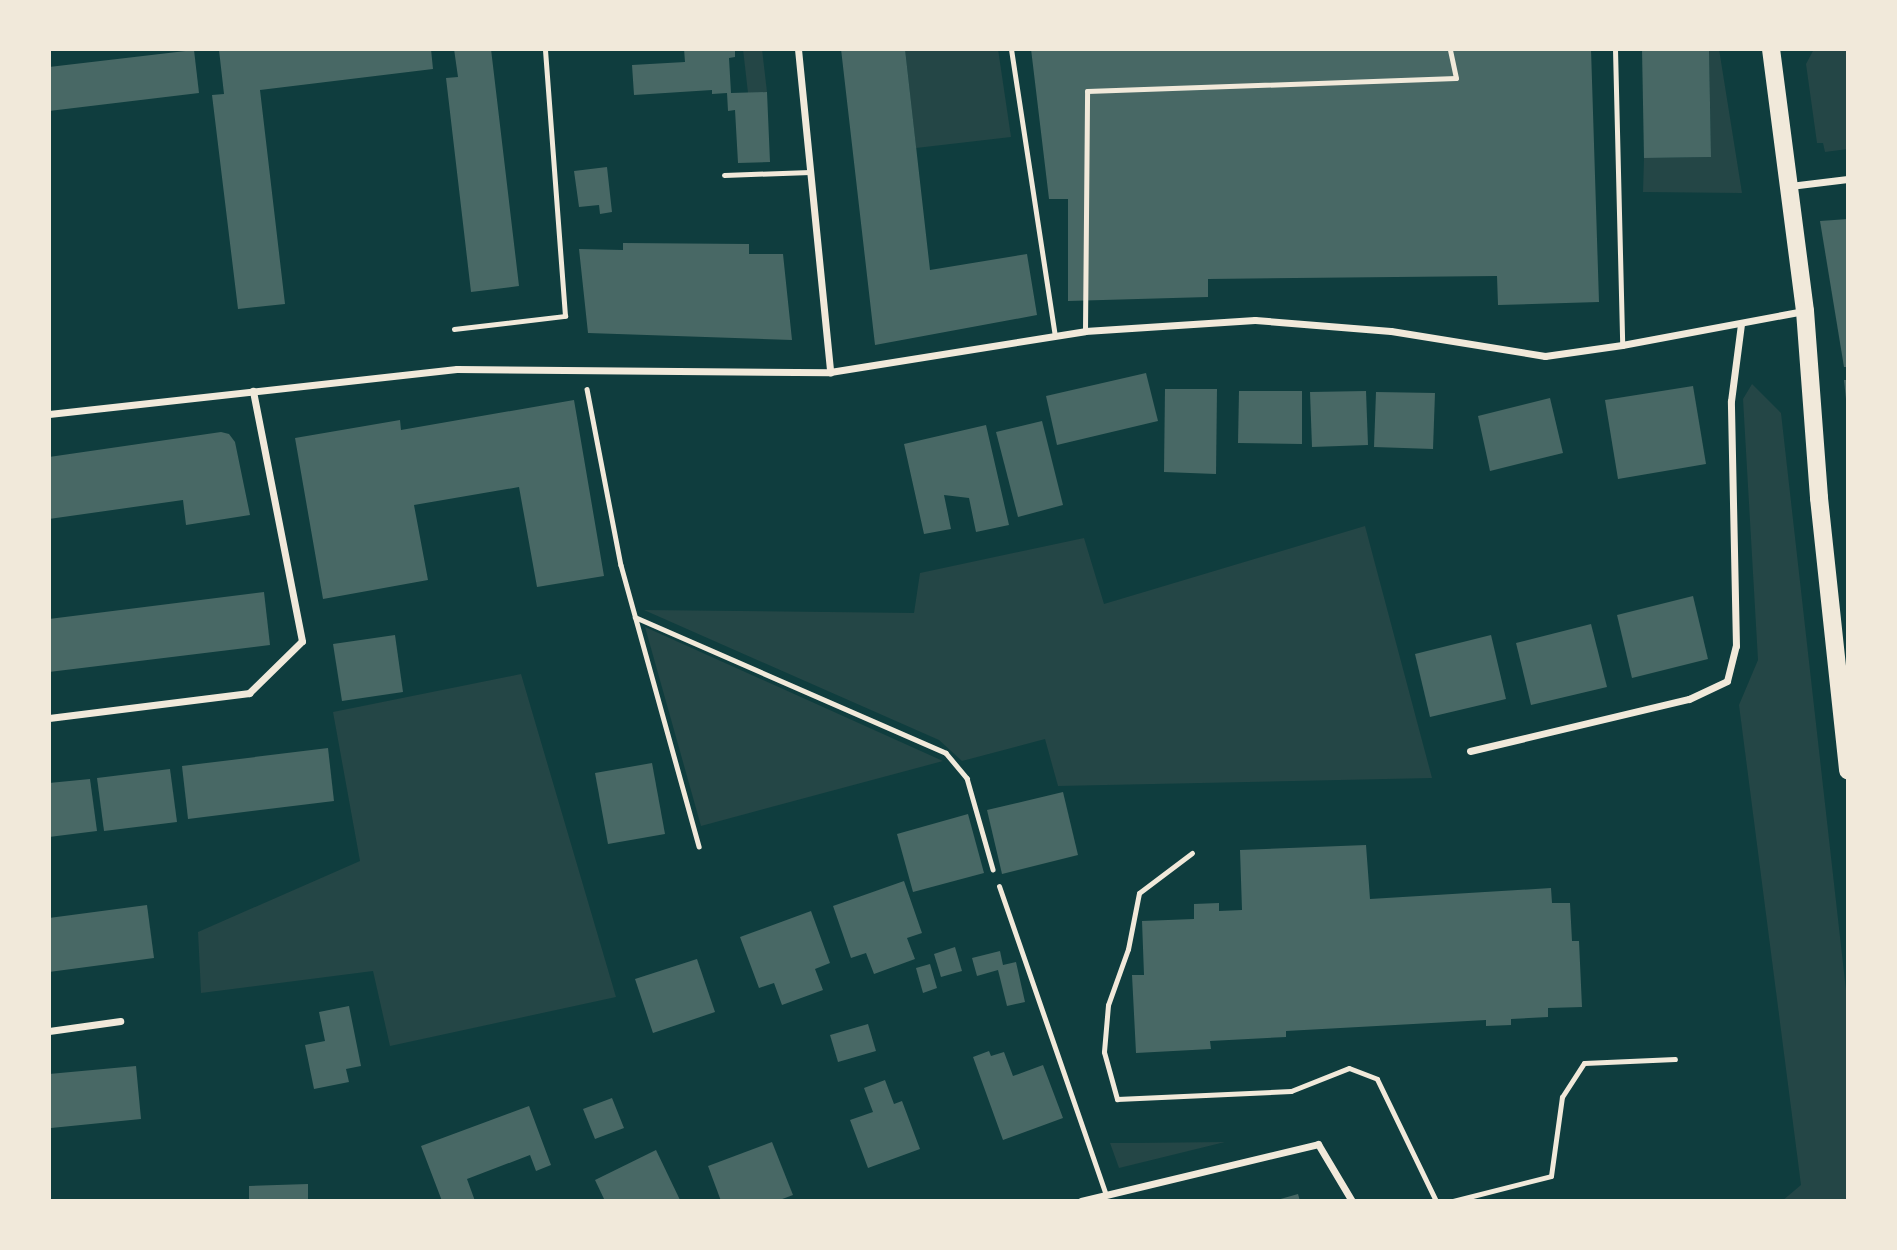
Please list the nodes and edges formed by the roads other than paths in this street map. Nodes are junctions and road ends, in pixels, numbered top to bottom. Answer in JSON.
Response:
{"nodes":[{"id":1,"x":798,"y":49,"type":"edge"},
{"id":2,"x":1011,"y":49,"type":"edge"},
{"id":3,"x":1450,"y":49,"type":"edge"},
{"id":4,"x":1615,"y":49,"type":"edge"},
{"id":5,"x":1771,"y":49,"type":"edge"},
{"id":6,"x":810,"y":172,"type":"junction"},
{"id":7,"x":724,"y":176,"type":"dead end"},
{"id":8,"x":1848,"y":179,"type":"edge"},
{"id":9,"x":1788,"y":186,"type":"junction"},
{"id":10,"x":1805,"y":311,"type":"junction"},
{"id":11,"x":1741,"y":324,"type":"junction"},
{"id":12,"x":1085,"y":331,"type":"junction"},
{"id":13,"x":1055,"y":335,"type":"junction"},
{"id":14,"x":1622,"y":345,"type":"junction"},
{"id":15,"x":830,"y":372,"type":"junction"},
{"id":16,"x":253,"y":391,"type":"junction"},
{"id":17,"x":49,"y":414,"type":"edge"},
{"id":18,"x":49,"y":718,"type":"edge"},
{"id":19,"x":1470,"y":751,"type":"dead end"},
{"id":20,"x":1848,"y":770,"type":"edge"},
{"id":21,"x":1192,"y":853,"type":"dead end"},
{"id":22,"x":999,"y":886,"type":"road end"},
{"id":23,"x":120,"y":1021,"type":"dead end"},
{"id":24,"x":49,"y":1031,"type":"edge"},
{"id":25,"x":1675,"y":1059,"type":"dead end"},
{"id":26,"x":1106,"y":1195,"type":"junction"},
{"id":27,"x":1081,"y":1201,"type":"edge"},
{"id":28,"x":1352,"y":1201,"type":"edge"},
{"id":29,"x":1436,"y":1201,"type":"edge"},
{"id":30,"x":1453,"y":1201,"type":"edge"}],
"edges":[{"from":1,"to":6,"type":"street"},
{"from":2,"to":13,"type":"lane"},
{"from":3,"to":12,"type":"lane"},
{"from":4,"to":14,"type":"lane"},
{"from":5,"to":9,"type":"main road"},
{"from":6,"to":7,"type":"lane"},
{"from":6,"to":15,"type":"street"},
{"from":8,"to":9,"type":"street"},
{"from":9,"to":10,"type":"main road"},
{"from":10,"to":11,"type":"street"},
{"from":10,"to":20,"type":"main road"},
{"from":11,"to":14,"type":"street"},
{"from":11,"to":19,"type":"street"},
{"from":12,"to":13,"type":"street"},
{"from":12,"to":14,"type":"street"},
{"from":13,"to":15,"type":"street"},
{"from":15,"to":16,"type":"street"},
{"from":16,"to":17,"type":"street"},
{"from":16,"to":18,"type":"street"},
{"from":21,"to":29,"type":"lane"},
{"from":22,"to":26,"type":"lane"},
{"from":23,"to":24,"type":"street"},
{"from":25,"to":30,"type":"lane"},
{"from":26,"to":27,"type":"street"},
{"from":26,"to":28,"type":"street"}]}
